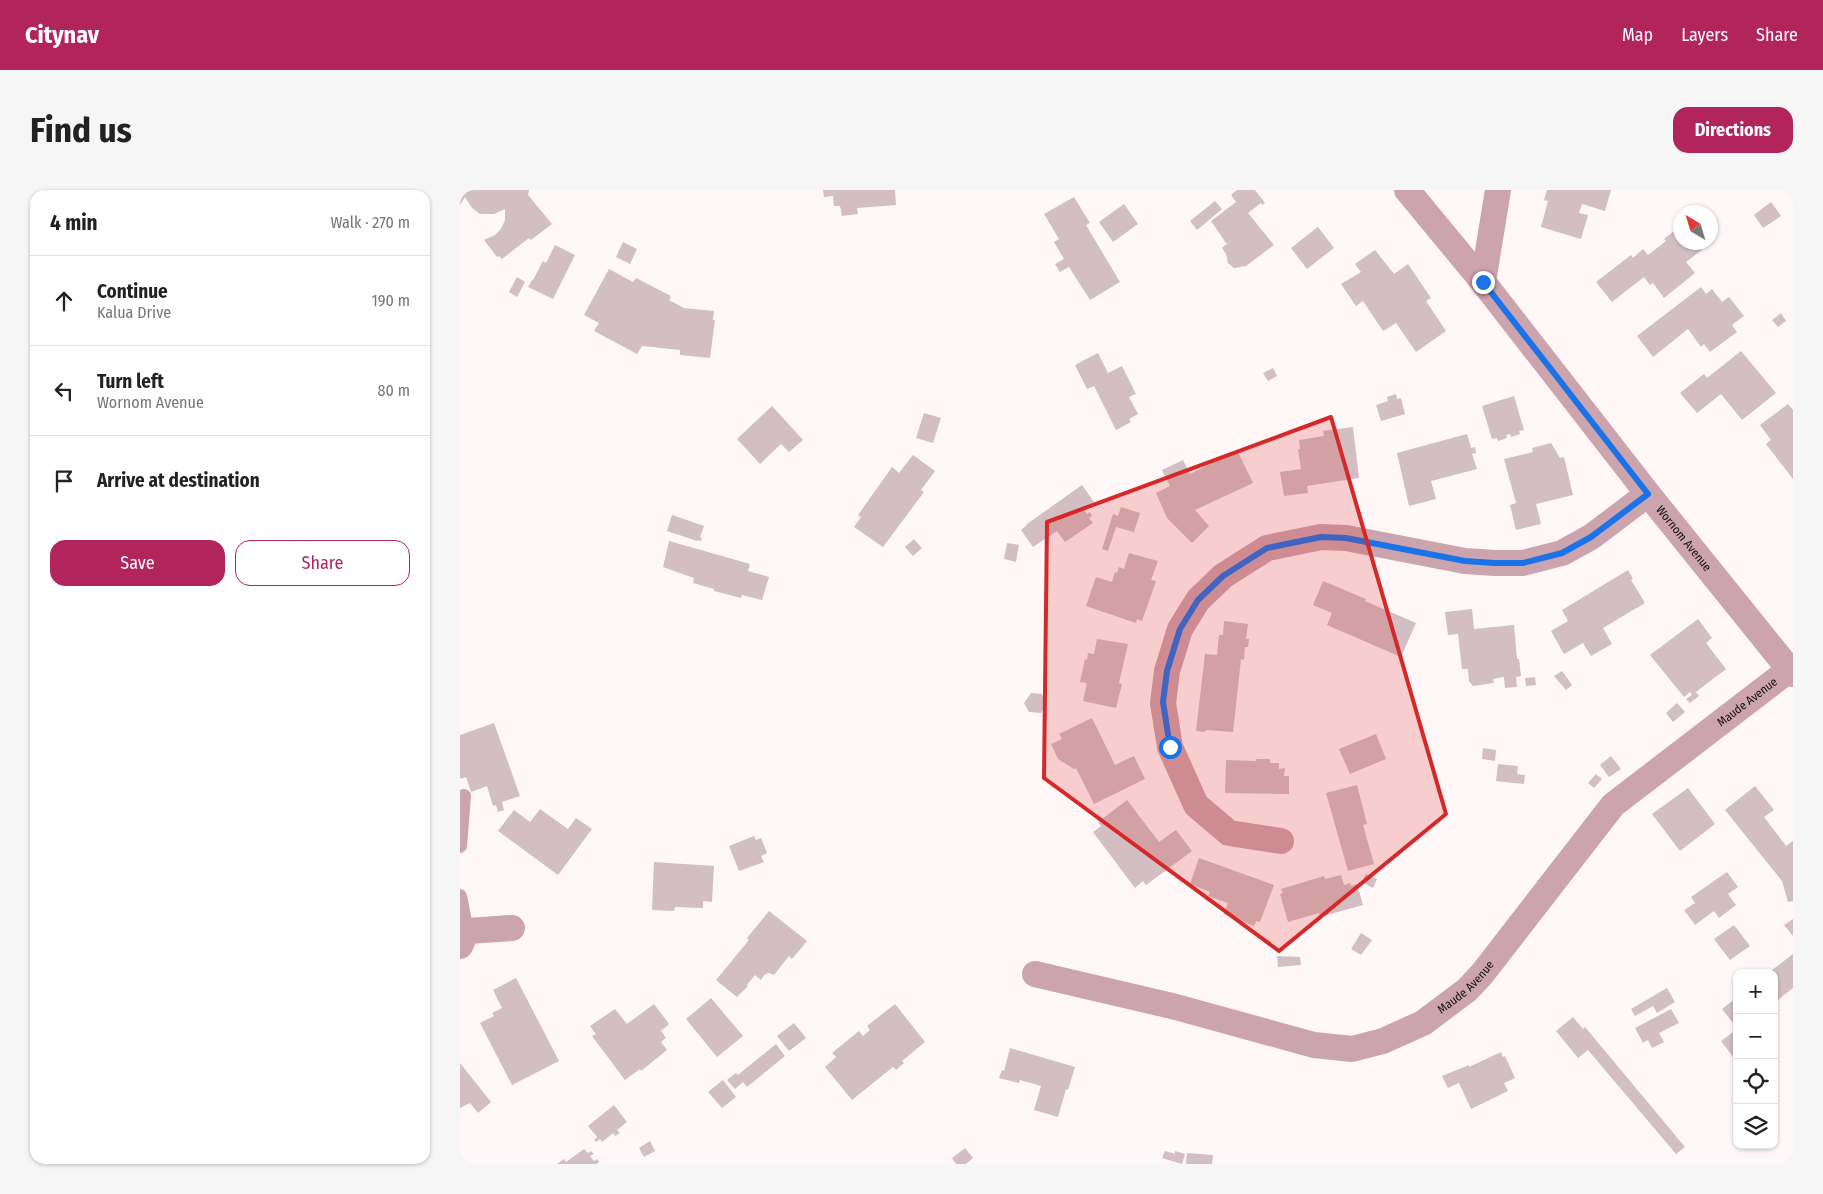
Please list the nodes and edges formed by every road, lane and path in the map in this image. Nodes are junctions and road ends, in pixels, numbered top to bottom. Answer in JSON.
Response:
{"nodes":[{"id":1,"x":1407,"y":190,"type":"edge"},
{"id":2,"x":1498,"y":190,"type":"edge"},
{"id":3,"x":1483,"y":282,"type":"junction"},
{"id":4,"x":1648,"y":494,"type":"junction"},
{"id":5,"x":1791,"y":672,"type":"edge"},
{"id":6,"x":464,"y":796,"type":"dead end"},
{"id":7,"x":1281,"y":841,"type":"dead end"},
{"id":8,"x":460,"y":846,"type":"edge"},
{"id":9,"x":460,"y":896,"type":"edge"},
{"id":10,"x":512,"y":928,"type":"dead end"},
{"id":11,"x":464,"y":939,"type":"edge"},
{"id":12,"x":1035,"y":974,"type":"dead end"}],
"edges":[{"from":1,"to":3,"type":"street","name":"Wornom Avenue"},
{"from":2,"to":3,"type":"street"},
{"from":3,"to":4,"type":"street","name":"Wornom Avenue"},
{"from":4,"to":5,"type":"street","name":"Wornom Avenue"},
{"from":4,"to":7,"type":"street"},
{"from":5,"to":12,"type":"street","name":"Maude Avenue"},
{"from":6,"to":8,"type":"lane"},
{"from":9,"to":11,"type":"lane"},
{"from":10,"to":11,"type":"street"}]}
